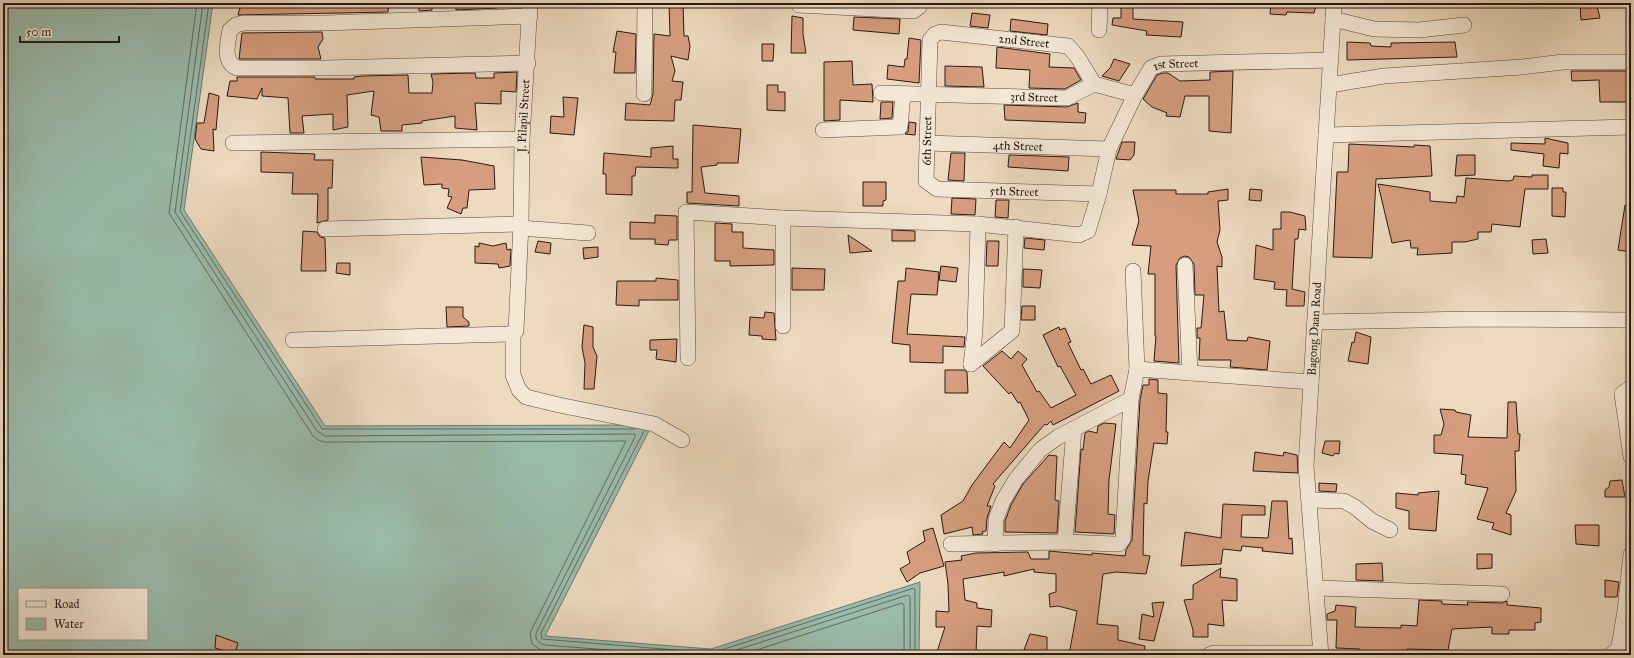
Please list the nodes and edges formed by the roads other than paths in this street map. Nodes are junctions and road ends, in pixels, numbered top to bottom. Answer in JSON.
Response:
{"nodes":[{"id":1,"x":645,"y":3,"type":"edge"},
{"id":2,"x":919,"y":3,"type":"edge"},
{"id":3,"x":1100,"y":3,"type":"edge"},
{"id":4,"x":1334,"y":3,"type":"edge"},
{"id":5,"x":799,"y":4,"type":"edge"},
{"id":6,"x":530,"y":9,"type":"edge"},
{"id":7,"x":1333,"y":19,"type":"junction"},
{"id":8,"x":1464,"y":25,"type":"dead end"},
{"id":9,"x":1099,"y":30,"type":"dead end"},
{"id":10,"x":935,"y":34,"type":"joint"},
{"id":11,"x":1330,"y":60,"type":"junction"},
{"id":12,"x":1631,"y":62,"type":"edge"},
{"id":13,"x":528,"y":63,"type":"junction"},
{"id":14,"x":1094,"y":84,"type":"junction"},
{"id":15,"x":1330,"y":84,"type":"junction"},
{"id":16,"x":644,"y":94,"type":"dead end"},
{"id":17,"x":881,"y":94,"type":"dead end"},
{"id":18,"x":903,"y":94,"type":"junction"},
{"id":19,"x":928,"y":95,"type":"junction"},
{"id":20,"x":1135,"y":95,"type":"junction"},
{"id":21,"x":1631,"y":127,"type":"edge"},
{"id":22,"x":823,"y":130,"type":"dead end"},
{"id":23,"x":1326,"y":135,"type":"junction"},
{"id":24,"x":522,"y":139,"type":"junction"},
{"id":25,"x":233,"y":143,"type":"dead end"},
{"id":26,"x":927,"y":143,"type":"junction"},
{"id":27,"x":1108,"y":149,"type":"junction"},
{"id":28,"x":930,"y":185,"type":"joint"},
{"id":29,"x":1100,"y":194,"type":"junction"},
{"id":30,"x":783,"y":218,"type":"junction"},
{"id":31,"x":978,"y":224,"type":"junction"},
{"id":32,"x":521,"y":226,"type":"junction"},
{"id":33,"x":1016,"y":227,"type":"junction"},
{"id":34,"x":325,"y":229,"type":"dead end"},
{"id":35,"x":588,"y":233,"type":"dead end"},
{"id":36,"x":1185,"y":265,"type":"dead end"},
{"id":37,"x":1133,"y":271,"type":"dead end"},
{"id":38,"x":1631,"y":320,"type":"edge"},
{"id":39,"x":1315,"y":322,"type":"junction"},
{"id":40,"x":782,"y":326,"type":"dead end"},
{"id":41,"x":513,"y":334,"type":"junction"},
{"id":42,"x":293,"y":340,"type":"dead end"},
{"id":43,"x":688,"y":358,"type":"dead end"},
{"id":44,"x":1137,"y":369,"type":"junction"},
{"id":45,"x":1190,"y":372,"type":"junction"},
{"id":46,"x":1311,"y":382,"type":"junction"},
{"id":47,"x":1631,"y":387,"type":"edge"},
{"id":48,"x":1131,"y":399,"type":"junction"},
{"id":49,"x":1074,"y":429,"type":"junction"},
{"id":50,"x":682,"y":440,"type":"dead end"},
{"id":51,"x":1631,"y":457,"type":"edge"},
{"id":52,"x":1309,"y":500,"type":"junction"},
{"id":53,"x":1390,"y":530,"type":"dead end"},
{"id":54,"x":1065,"y":542,"type":"junction"},
{"id":55,"x":951,"y":544,"type":"dead end"},
{"id":56,"x":995,"y":544,"type":"junction"},
{"id":57,"x":1631,"y":554,"type":"edge"},
{"id":58,"x":1316,"y":588,"type":"junction"},
{"id":59,"x":1502,"y":594,"type":"dead end"},
{"id":60,"x":1320,"y":654,"type":"edge"},
{"id":61,"x":1209,"y":655,"type":"edge"},
{"id":62,"x":1611,"y":655,"type":"edge"}],
"edges":[{"from":1,"to":16,"type":"street"},
{"from":2,"to":5,"type":"street"},
{"from":3,"to":9,"type":"street"},
{"from":4,"to":7,"type":"street","name":"Bagong Daan Road"},
{"from":6,"to":13,"type":"street","name":"J. Pilapil Street"},
{"from":6,"to":13,"type":"street"},
{"from":7,"to":8,"type":"street"},
{"from":7,"to":11,"type":"street","name":"Bagong Daan Road"},
{"from":10,"to":14,"type":"street","name":"2nd Street"},
{"from":10,"to":19,"type":"street","name":"6th Street"},
{"from":11,"to":15,"type":"street","name":"Bagong Daan Road"},
{"from":11,"to":20,"type":"street","name":"1st Street"},
{"from":12,"to":15,"type":"street"},
{"from":13,"to":24,"type":"street","name":"J. Pilapil Street"},
{"from":14,"to":19,"type":"street","name":"3rd Street"},
{"from":14,"to":20,"type":"street"},
{"from":15,"to":23,"type":"street","name":"Bagong Daan Road"},
{"from":17,"to":18,"type":"street"},
{"from":18,"to":19,"type":"street"},
{"from":18,"to":22,"type":"street"},
{"from":19,"to":26,"type":"street","name":"6th Street"},
{"from":20,"to":27,"type":"street","name":"1st Street"},
{"from":21,"to":23,"type":"street"},
{"from":23,"to":39,"type":"street","name":"Bagong Daan Road"},
{"from":24,"to":25,"type":"street"},
{"from":24,"to":32,"type":"street","name":"J. Pilapil Street"},
{"from":26,"to":27,"type":"street","name":"4th Street"},
{"from":26,"to":28,"type":"street","name":"6th Street"},
{"from":27,"to":29,"type":"street","name":"1st Street"},
{"from":28,"to":29,"type":"street","name":"5th Street"},
{"from":29,"to":33,"type":"street","name":"1st Street"},
{"from":30,"to":31,"type":"street"},
{"from":30,"to":40,"type":"street"},
{"from":30,"to":43,"type":"street"},
{"from":31,"to":33,"type":"street"},
{"from":31,"to":33,"type":"street"},
{"from":32,"to":34,"type":"street"},
{"from":32,"to":35,"type":"street"},
{"from":32,"to":41,"type":"street","name":"J. Pilapil Street"},
{"from":36,"to":45,"type":"street"},
{"from":37,"to":44,"type":"street"},
{"from":38,"to":39,"type":"street"},
{"from":39,"to":46,"type":"street","name":"Bagong Daan Road"},
{"from":41,"to":42,"type":"street"},
{"from":41,"to":50,"type":"street","name":"J. Pilapil Street"},
{"from":44,"to":45,"type":"street"},
{"from":44,"to":48,"type":"street"},
{"from":45,"to":46,"type":"street"},
{"from":46,"to":52,"type":"street","name":"Bagong Daan Road"},
{"from":47,"to":51,"type":"street"},
{"from":48,"to":49,"type":"street"},
{"from":48,"to":54,"type":"street"},
{"from":49,"to":54,"type":"street"},
{"from":49,"to":56,"type":"street"},
{"from":52,"to":53,"type":"street"},
{"from":52,"to":58,"type":"street","name":"Bagong Daan Road"},
{"from":54,"to":56,"type":"street"},
{"from":55,"to":56,"type":"street"},
{"from":57,"to":62,"type":"street"},
{"from":58,"to":59,"type":"street"},
{"from":58,"to":60,"type":"street","name":"Bagong Daan Road"},
{"from":60,"to":61,"type":"street"}]}
